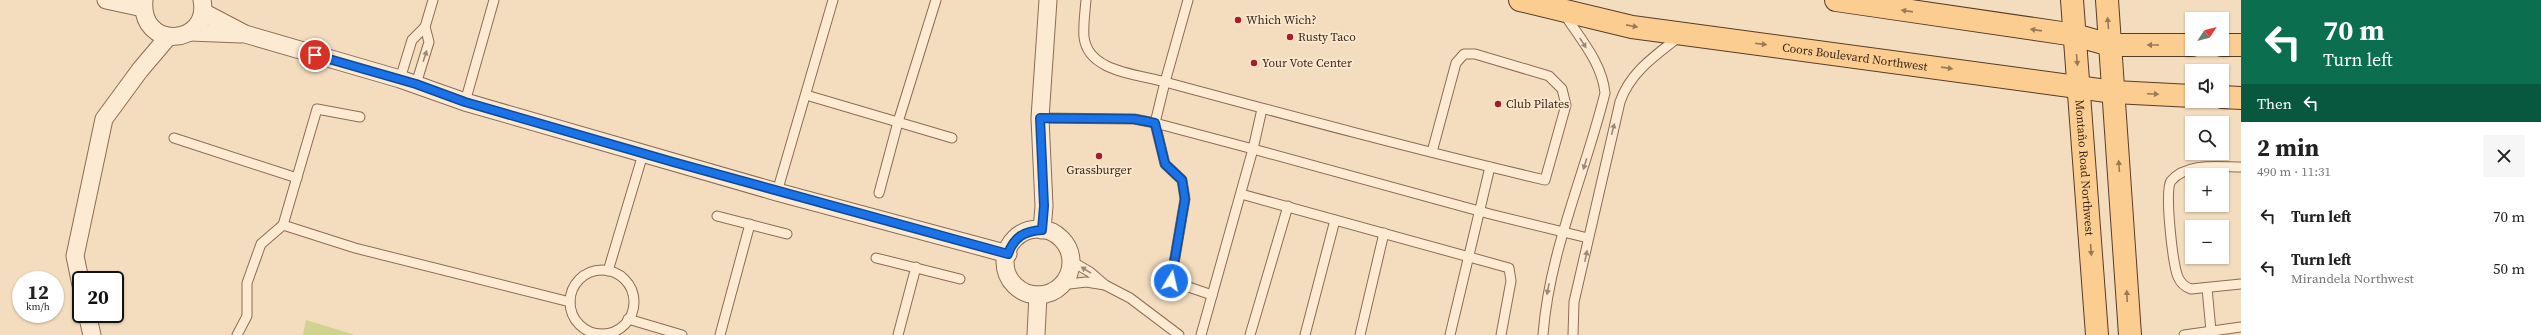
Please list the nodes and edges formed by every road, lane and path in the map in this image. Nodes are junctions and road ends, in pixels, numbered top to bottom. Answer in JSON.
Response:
{"nodes":[{"id":1,"x":106,"y":0,"type":"edge"},
{"id":2,"x":433,"y":0,"type":"edge"},
{"id":3,"x":494,"y":0,"type":"edge"},
{"id":4,"x":834,"y":0,"type":"edge"},
{"id":5,"x":936,"y":0,"type":"edge"},
{"id":6,"x":1048,"y":0,"type":"edge"},
{"id":7,"x":1086,"y":0,"type":"edge"},
{"id":8,"x":1188,"y":0,"type":"edge"},
{"id":9,"x":1520,"y":0,"type":"edge"},
{"id":10,"x":1836,"y":0,"type":"edge"},
{"id":11,"x":2072,"y":0,"type":"edge"},
{"id":12,"x":2106,"y":0,"type":"edge"},
{"id":13,"x":144,"y":4,"type":"edge"},
{"id":14,"x":203,"y":6,"type":"edge"},
{"id":15,"x":1562,"y":10,"type":"junction"},
{"id":16,"x":424,"y":27,"type":"junction"},
{"id":17,"x":152,"y":28,"type":"junction"},
{"id":18,"x":190,"y":32,"type":"junction"},
{"id":19,"x":245,"y":34,"type":"junction"},
{"id":20,"x":1683,"y":34,"type":"junction"},
{"id":21,"x":2074,"y":35,"type":"junction"},
{"id":22,"x":168,"y":37,"type":"junction"},
{"id":23,"x":2110,"y":45,"type":"junction"},
{"id":24,"x":2185,"y":45,"type":"edge"},
{"id":25,"x":2229,"y":46,"type":"edge"},
{"id":26,"x":2241,"y":46,"type":"edge"},
{"id":27,"x":140,"y":70,"type":"junction"},
{"id":28,"x":400,"y":80,"type":"junction"},
{"id":29,"x":1165,"y":82,"type":"junction"},
{"id":30,"x":416,"y":84,"type":"junction"},
{"id":31,"x":2079,"y":86,"type":"junction"},
{"id":32,"x":2114,"y":92,"type":"junction"},
{"id":33,"x":806,"y":95,"type":"junction"},
{"id":34,"x":2185,"y":96,"type":"edge"},
{"id":35,"x":2229,"y":97,"type":"edge"},
{"id":36,"x":2241,"y":98,"type":"edge"},
{"id":37,"x":465,"y":102,"type":"junction"},
{"id":38,"x":1262,"y":109,"type":"junction"},
{"id":39,"x":360,"y":117,"type":"dead end"},
{"id":40,"x":1040,"y":118,"type":"junction"},
{"id":41,"x":898,"y":122,"type":"junction"},
{"id":42,"x":1155,"y":123,"type":"junction"},
{"id":43,"x":174,"y":138,"type":"dead end"},
{"id":44,"x":952,"y":138,"type":"dead end"},
{"id":45,"x":1253,"y":149,"type":"junction"},
{"id":46,"x":1432,"y":152,"type":"junction"},
{"id":47,"x":643,"y":154,"type":"junction"},
{"id":48,"x":1490,"y":167,"type":"junction"},
{"id":49,"x":2241,"y":167,"type":"edge"},
{"id":50,"x":297,"y":178,"type":"junction"},
{"id":51,"x":777,"y":192,"type":"junction"},
{"id":52,"x":879,"y":193,"type":"dead end"},
{"id":53,"x":1241,"y":194,"type":"junction"},
{"id":54,"x":1288,"y":206,"type":"junction"},
{"id":55,"x":1479,"y":210,"type":"junction"},
{"id":56,"x":717,"y":216,"type":"dead end"},
{"id":57,"x":1335,"y":220,"type":"junction"},
{"id":58,"x":750,"y":224,"type":"junction"},
{"id":59,"x":283,"y":225,"type":"junction"},
{"id":60,"x":1042,"y":230,"type":"junction"},
{"id":61,"x":1565,"y":232,"type":"junction"},
{"id":62,"x":1384,"y":233,"type":"junction"},
{"id":63,"x":787,"y":234,"type":"dead end"},
{"id":64,"x":1588,"y":238,"type":"junction"},
{"id":65,"x":1008,"y":254,"type":"junction"},
{"id":66,"x":1470,"y":257,"type":"junction"},
{"id":67,"x":876,"y":258,"type":"dead end"},
{"id":68,"x":1071,"y":261,"type":"junction"},
{"id":69,"x":916,"y":267,"type":"junction"},
{"id":70,"x":78,"y":271,"type":"edge"},
{"id":71,"x":608,"y":271,"type":"junction"},
{"id":72,"x":960,"y":279,"type":"dead end"},
{"id":73,"x":1105,"y":284,"type":"junction"},
{"id":74,"x":2241,"y":284,"type":"edge"},
{"id":75,"x":1061,"y":285,"type":"junction"},
{"id":76,"x":2207,"y":288,"type":"junction"},
{"id":77,"x":1038,"y":295,"type":"junction"},
{"id":78,"x":1212,"y":295,"type":"junction"},
{"id":79,"x":570,"y":302,"type":"junction"},
{"id":80,"x":628,"y":319,"type":"junction"},
{"id":81,"x":89,"y":323,"type":"edge"},
{"id":82,"x":2241,"y":328,"type":"edge"},
{"id":83,"x":2211,"y":332,"type":"junction"},
{"id":84,"x":92,"y":335,"type":"edge"},
{"id":85,"x":237,"y":335,"type":"edge"},
{"id":86,"x":682,"y":335,"type":"edge"},
{"id":87,"x":720,"y":335,"type":"edge"},
{"id":88,"x":898,"y":335,"type":"edge"},
{"id":89,"x":1036,"y":335,"type":"edge"},
{"id":90,"x":1179,"y":335,"type":"edge"},
{"id":91,"x":1201,"y":335,"type":"edge"},
{"id":92,"x":1250,"y":335,"type":"edge"},
{"id":93,"x":1305,"y":335,"type":"edge"},
{"id":94,"x":1360,"y":335,"type":"edge"},
{"id":95,"x":1450,"y":335,"type":"edge"},
{"id":96,"x":1501,"y":335,"type":"edge"},
{"id":97,"x":1543,"y":335,"type":"edge"},
{"id":98,"x":1573,"y":335,"type":"edge"},
{"id":99,"x":2097,"y":335,"type":"edge"},
{"id":100,"x":2130,"y":335,"type":"edge"},
{"id":101,"x":2184,"y":335,"type":"edge"}],
"edges":[{"from":1,"to":13,"type":"street"},
{"from":2,"to":16,"type":"lane"},
{"from":3,"to":37,"type":"lane"},
{"from":4,"to":33,"type":"lane"},
{"from":5,"to":41,"type":"lane"},
{"from":6,"to":40,"type":"street"},
{"from":7,"to":29,"type":"lane"},
{"from":8,"to":29,"type":"lane"},
{"from":9,"to":15,"type":"main road","name":"Coors Boulevard Northwest"},
{"from":21,"to":10,"type":"main road","one_way":true},
{"from":11,"to":21,"type":"main road","name":"Montaño Road Northwest"},
{"from":23,"to":12,"type":"main road","one_way":true},
{"from":13,"to":17,"type":"street"},
{"from":14,"to":18,"type":"street"},
{"from":14,"to":19,"type":"street"},
{"from":15,"to":20,"type":"main road","name":"Coors Boulevard Northwest","one_way":true},
{"from":15,"to":61,"type":"lane","one_way":true},
{"from":16,"to":28,"type":"lane"},
{"from":30,"to":16,"type":"lane","one_way":true},
{"from":17,"to":22,"type":"street"},
{"from":17,"to":27,"type":"street"},
{"from":18,"to":19,"type":"street"},
{"from":18,"to":22,"type":"street"},
{"from":19,"to":28,"type":"street"},
{"from":20,"to":31,"type":"main road","name":"Coors Boulevard Northwest","one_way":true},
{"from":64,"to":20,"type":"lane","one_way":true},
{"from":21,"to":23,"type":"main road"},
{"from":21,"to":31,"type":"main road","name":"Montaño Road Northwest","one_way":true},
{"from":22,"to":27,"type":"street"},
{"from":24,"to":23,"type":"main road","one_way":true},
{"from":23,"to":32,"type":"main road"},
{"from":25,"to":26,"type":"main road"},
{"from":27,"to":70,"type":"street"},
{"from":28,"to":30,"type":"street"},
{"from":29,"to":38,"type":"lane"},
{"from":29,"to":42,"type":"lane"},
{"from":30,"to":37,"type":"street"},
{"from":31,"to":32,"type":"main road","name":"Coors Boulevard Northwest"},
{"from":31,"to":99,"type":"main road","name":"Montaño Road Northwest","one_way":true},
{"from":32,"to":34,"type":"main road","name":"Coors Boulevard Northwest","one_way":true},
{"from":100,"to":32,"type":"main road","one_way":true},
{"from":33,"to":41,"type":"lane"},
{"from":33,"to":51,"type":"lane"},
{"from":35,"to":36,"type":"main road"},
{"from":37,"to":47,"type":"street"},
{"from":38,"to":45,"type":"lane"},
{"from":38,"to":46,"type":"lane"},
{"from":39,"to":50,"type":"lane"},
{"from":40,"to":42,"type":"lane"},
{"from":40,"to":60,"type":"street"},
{"from":41,"to":44,"type":"lane"},
{"from":41,"to":52,"type":"lane"},
{"from":42,"to":45,"type":"lane"},
{"from":42,"to":78,"type":"lane"},
{"from":43,"to":50,"type":"lane"},
{"from":45,"to":53,"type":"lane"},
{"from":45,"to":55,"type":"lane"},
{"from":46,"to":48,"type":"lane"},
{"from":46,"to":48,"type":"lane"},
{"from":47,"to":51,"type":"street"},
{"from":47,"to":71,"type":"lane"},
{"from":48,"to":55,"type":"lane"},
{"from":49,"to":76,"type":"lane"},
{"from":50,"to":59,"type":"lane"},
{"from":51,"to":65,"type":"street"},
{"from":53,"to":54,"type":"lane"},
{"from":53,"to":78,"type":"lane"},
{"from":54,"to":57,"type":"lane"},
{"from":54,"to":92,"type":"lane"},
{"from":55,"to":61,"type":"lane"},
{"from":55,"to":66,"type":"lane"},
{"from":56,"to":58,"type":"lane"},
{"from":57,"to":62,"type":"lane"},
{"from":57,"to":93,"type":"lane"},
{"from":58,"to":63,"type":"lane"},
{"from":58,"to":87,"type":"lane"},
{"from":59,"to":79,"type":"lane"},
{"from":59,"to":85,"type":"lane"},
{"from":60,"to":65,"type":"street"},
{"from":60,"to":68,"type":"street"},
{"from":61,"to":64,"type":"lane"},
{"from":61,"to":97,"type":"lane","one_way":true},
{"from":62,"to":66,"type":"lane"},
{"from":62,"to":94,"type":"lane"},
{"from":98,"to":64,"type":"lane","one_way":true},
{"from":65,"to":77,"type":"street"},
{"from":66,"to":95,"type":"lane"},
{"from":66,"to":96,"type":"lane"},
{"from":67,"to":69,"type":"lane"},
{"from":73,"to":68,"type":"lane","one_way":true},
{"from":68,"to":75,"type":"street"},
{"from":69,"to":72,"type":"lane"},
{"from":69,"to":88,"type":"lane"},
{"from":71,"to":79,"type":"lane"},
{"from":71,"to":80,"type":"lane"},
{"from":73,"to":75,"type":"lane"},
{"from":73,"to":90,"type":"lane"},
{"from":74,"to":76,"type":"lane"},
{"from":75,"to":77,"type":"street"},
{"from":76,"to":83,"type":"lane"},
{"from":77,"to":89,"type":"street"},
{"from":78,"to":91,"type":"lane"},
{"from":79,"to":80,"type":"lane"},
{"from":80,"to":86,"type":"lane"},
{"from":81,"to":84,"type":"street"},
{"from":82,"to":83,"type":"lane"},
{"from":83,"to":101,"type":"lane"}]}
